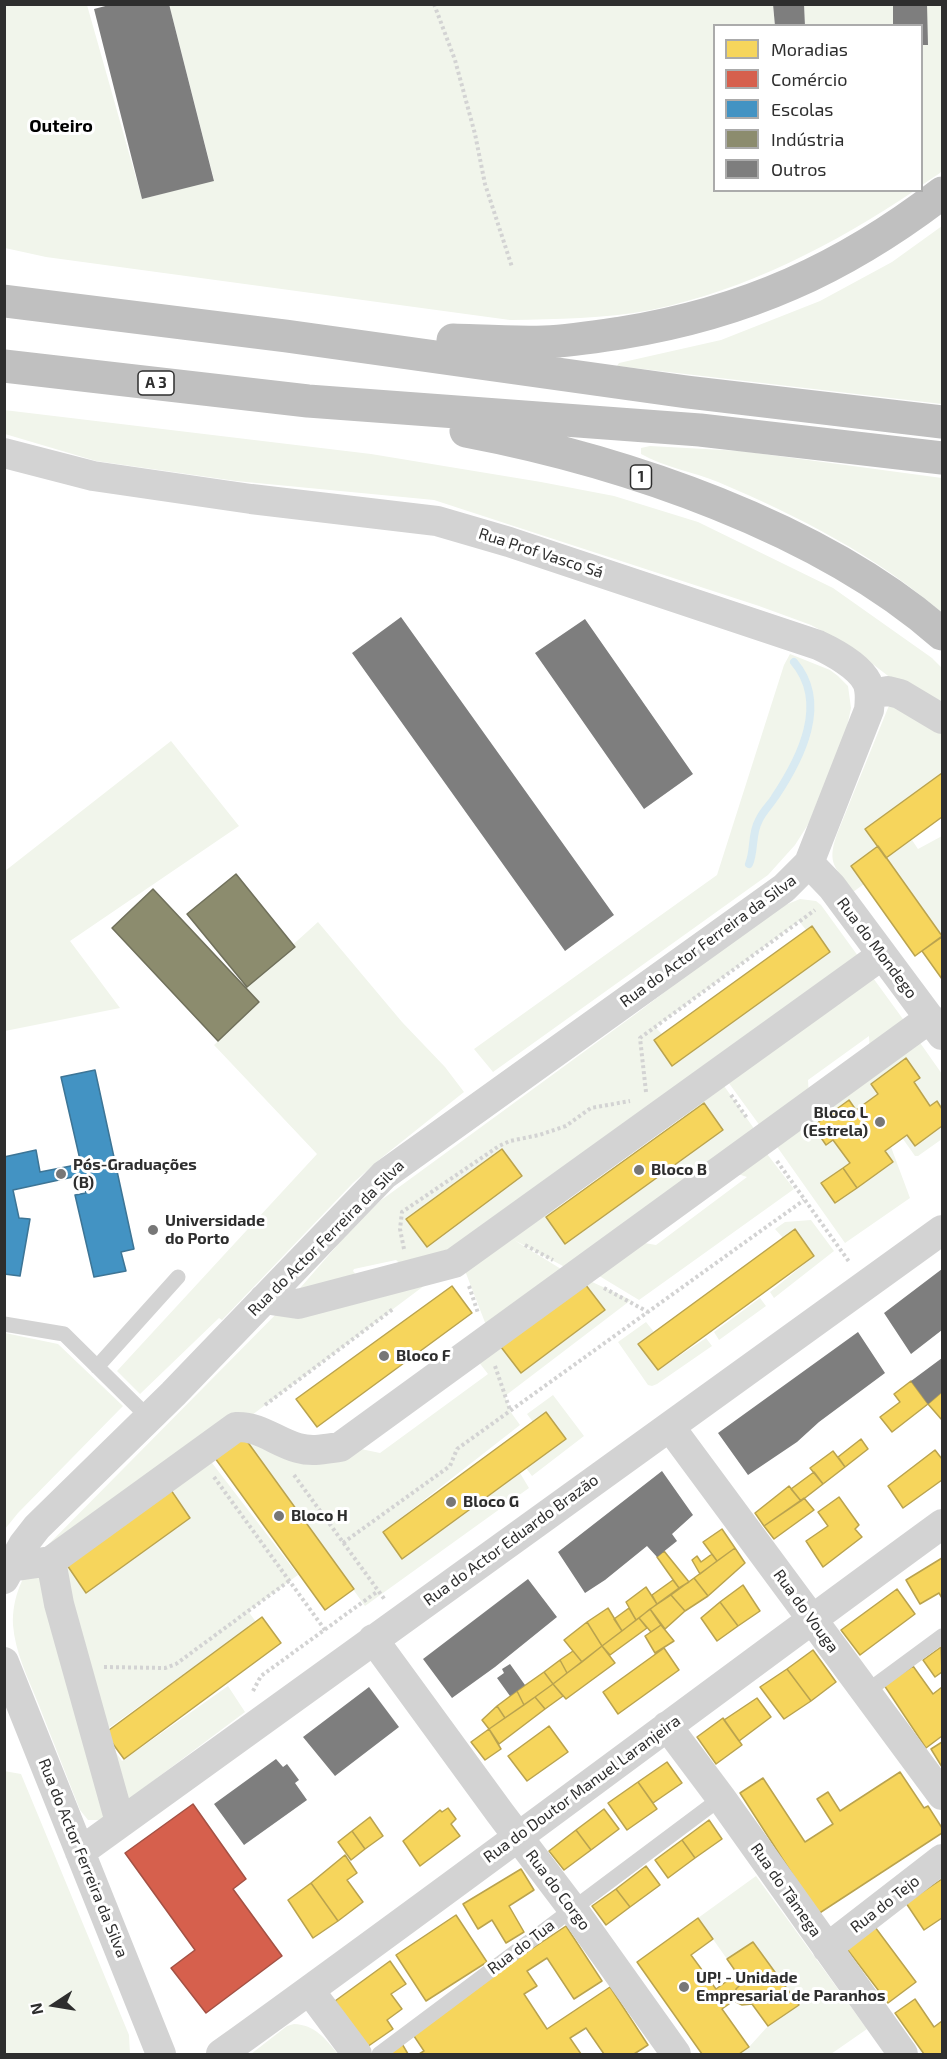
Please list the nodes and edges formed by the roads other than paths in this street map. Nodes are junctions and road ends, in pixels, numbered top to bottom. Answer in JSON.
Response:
{"nodes":[{"id":1,"x":942,"y":193,"type":"edge"},
{"id":2,"x":4,"y":301,"type":"edge"},
{"id":3,"x":286,"y":336,"type":"junction"},
{"id":4,"x":4,"y":366,"type":"edge"},
{"id":5,"x":308,"y":401,"type":"junction"},
{"id":6,"x":942,"y":422,"type":"edge"},
{"id":7,"x":4,"y":453,"type":"edge"},
{"id":8,"x":942,"y":458,"type":"edge"},
{"id":9,"x":942,"y":634,"type":"edge"},
{"id":10,"x":870,"y":694,"type":"junction"},
{"id":11,"x":942,"y":719,"type":"edge"},
{"id":12,"x":809,"y":863,"type":"junction"},
{"id":13,"x":882,"y":954,"type":"junction"},
{"id":14,"x":936,"y":1027,"type":"edge"},
{"id":15,"x":942,"y":1230,"type":"edge"},
{"id":16,"x":178,"y":1277,"type":"dead end"},
{"id":17,"x":264,"y":1299,"type":"junction"},
{"id":18,"x":4,"y":1324,"type":"edge"},
{"id":19,"x":97,"y":1367,"type":"junction"},
{"id":20,"x":149,"y":1418,"type":"junction"},
{"id":21,"x":670,"y":1427,"type":"junction"},
{"id":22,"x":942,"y":1524,"type":"edge"},
{"id":23,"x":51,"y":1561,"type":"junction"},
{"id":24,"x":7,"y":1573,"type":"edge"},
{"id":25,"x":813,"y":1618,"type":"junction"},
{"id":26,"x":942,"y":1636,"type":"edge"},
{"id":27,"x":374,"y":1639,"type":"junction"},
{"id":28,"x":4,"y":1662,"type":"edge"},
{"id":29,"x":866,"y":1692,"type":"junction"},
{"id":30,"x":667,"y":1726,"type":"junction"},
{"id":31,"x":942,"y":1795,"type":"edge"},
{"id":32,"x":720,"y":1798,"type":"junction"},
{"id":33,"x":120,"y":1822,"type":"junction"},
{"id":34,"x":517,"y":1836,"type":"junction"},
{"id":35,"x":80,"y":1852,"type":"junction"},
{"id":36,"x":942,"y":1859,"type":"edge"},
{"id":37,"x":572,"y":1908,"type":"junction"},
{"id":38,"x":827,"y":1948,"type":"junction"},
{"id":39,"x":310,"y":1991,"type":"junction"},
{"id":40,"x":674,"y":2054,"type":"edge"},
{"id":41,"x":161,"y":2055,"type":"edge"},
{"id":42,"x":221,"y":2055,"type":"edge"},
{"id":43,"x":357,"y":2055,"type":"edge"},
{"id":44,"x":379,"y":2055,"type":"edge"},
{"id":45,"x":903,"y":2055,"type":"edge"}],
"edges":[{"from":1,"to":3,"type":"highway"},
{"from":2,"to":3,"type":"highway"},
{"from":3,"to":6,"type":"highway"},
{"from":4,"to":5,"type":"highway","number":"A 3"},
{"from":5,"to":8,"type":"highway"},
{"from":5,"to":9,"type":"highway","number":"1"},
{"from":7,"to":10,"type":"street","name":"Rua Prof Vasco Sá"},
{"from":10,"to":11,"type":"street"},
{"from":10,"to":12,"type":"street"},
{"from":12,"to":13,"type":"street","name":"Rua do Mondego"},
{"from":12,"to":17,"type":"street","name":"Rua do Actor Ferreira da Silva"},
{"from":13,"to":14,"type":"street","name":"Rua do Mondego"},
{"from":13,"to":17,"type":"street"},
{"from":14,"to":23,"type":"street"},
{"from":15,"to":21,"type":"street","name":"Rua do Actor Eduardo Brazão"},
{"from":16,"to":19,"type":"lane"},
{"from":17,"to":20,"type":"street","name":"Rua do Actor Ferreira da Silva"},
{"from":18,"to":19,"type":"lane"},
{"from":19,"to":20,"type":"lane"},
{"from":20,"to":24,"type":"street","name":"Rua do Actor Ferreira da Silva"},
{"from":21,"to":25,"type":"street","name":"Rua do Vouga"},
{"from":21,"to":27,"type":"street","name":"Rua do Actor Eduardo Brazão"},
{"from":22,"to":25,"type":"street","name":"Rua do Doutor Manuel Laranjeira"},
{"from":23,"to":24,"type":"street"},
{"from":23,"to":33,"type":"street"},
{"from":25,"to":29,"type":"street","name":"Rua do Vouga"},
{"from":25,"to":30,"type":"street","name":"Rua do Doutor Manuel Laranjeira"},
{"from":26,"to":29,"type":"lane"},
{"from":27,"to":33,"type":"street","name":"Rua do Actor Eduardo Brazão"},
{"from":27,"to":34,"type":"street","name":"Rua do Corgo"},
{"from":28,"to":35,"type":"street","name":"Rua do Actor Ferreira da Silva"},
{"from":29,"to":31,"type":"street","name":"Rua do Vouga"},
{"from":30,"to":32,"type":"street","name":"Rua do Tâmega"},
{"from":30,"to":34,"type":"street","name":"Rua do Doutor Manuel Laranjeira"},
{"from":32,"to":37,"type":"lane","name":"Rua do Tua"},
{"from":32,"to":38,"type":"street","name":"Rua do Tâmega"},
{"from":33,"to":35,"type":"street","name":"Rua do Actor Eduardo Brazão"},
{"from":34,"to":37,"type":"street","name":"Rua do Corgo"},
{"from":34,"to":39,"type":"street","name":"Rua do Doutor Manuel Laranjeira"},
{"from":35,"to":41,"type":"street","name":"Rua do Actor Ferreira da Silva"},
{"from":36,"to":38,"type":"street","name":"Rua do Tejo"},
{"from":37,"to":40,"type":"street","name":"Rua do Corgo"},
{"from":37,"to":44,"type":"lane","name":"Rua do Tua"},
{"from":38,"to":45,"type":"street","name":"Rua do Tâmega"},
{"from":39,"to":42,"type":"street","name":"Rua do Doutor Manuel Laranjeira"},
{"from":39,"to":43,"type":"street"}]}
